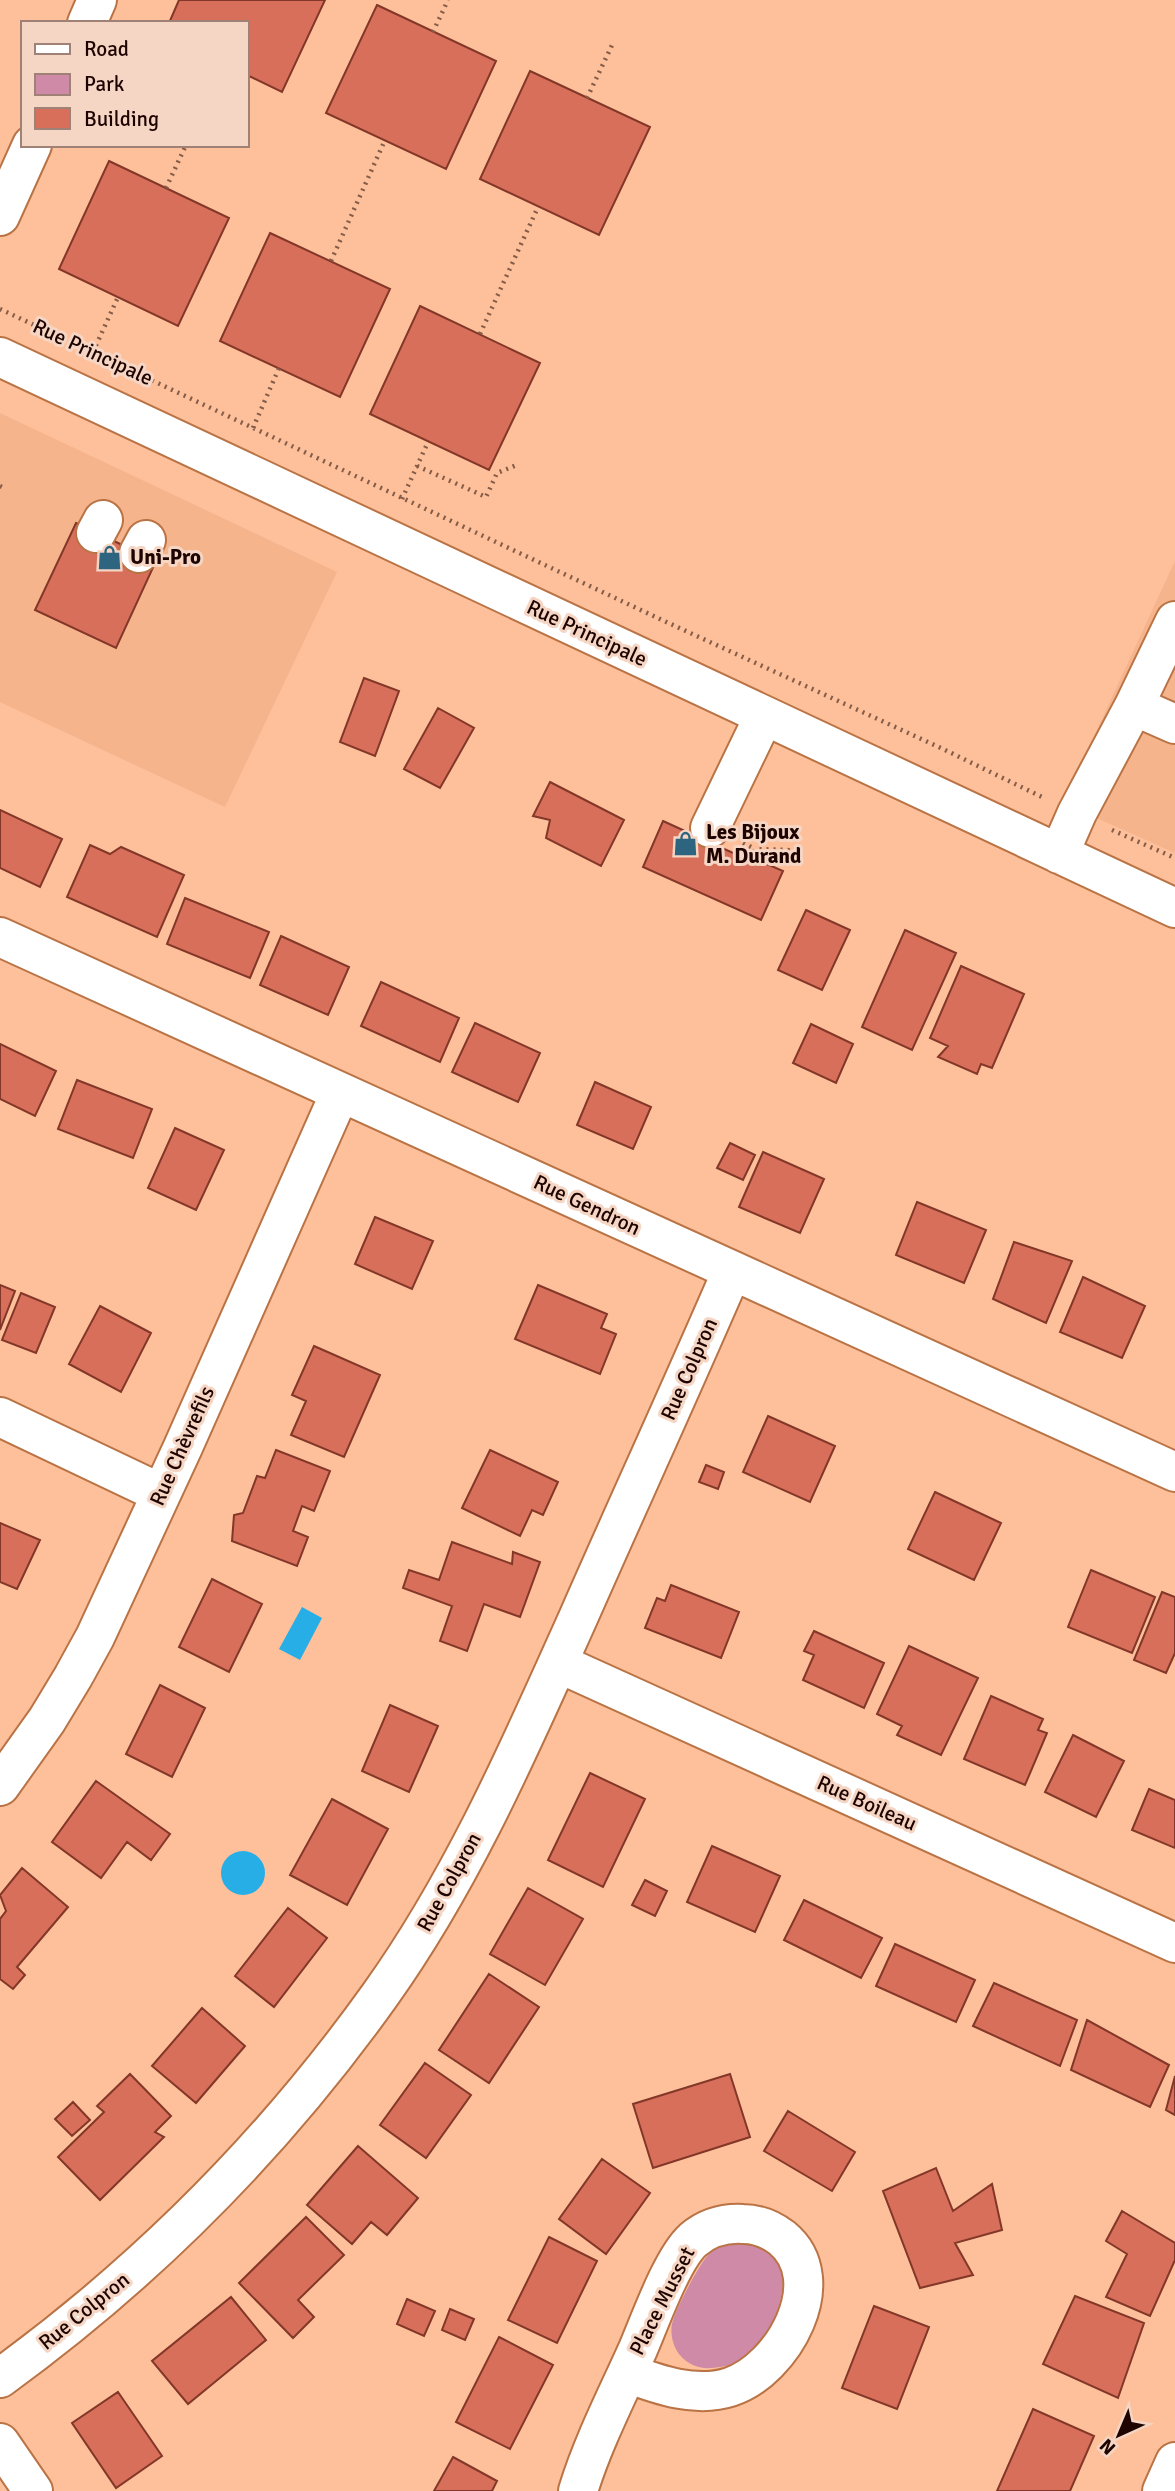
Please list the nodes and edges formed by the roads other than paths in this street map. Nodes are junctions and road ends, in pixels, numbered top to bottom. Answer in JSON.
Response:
{"nodes":[{"id":1,"x":97,"y":0,"type":"edge"},
{"id":2,"x":88,"y":21,"type":"edge"},
{"id":3,"x":31,"y":147,"type":"edge"},
{"id":4,"x":0,"y":216,"type":"edge"},
{"id":5,"x":0,"y":357,"type":"edge"},
{"id":6,"x":1175,"y":621,"type":"edge"},
{"id":7,"x":1134,"y":706,"type":"junction"},
{"id":8,"x":764,"y":716,"type":"junction"},
{"id":9,"x":1175,"y":724,"type":"edge"},
{"id":10,"x":710,"y":828,"type":"dead end"},
{"id":11,"x":1059,"y":854,"type":"junction"},
{"id":12,"x":1175,"y":908,"type":"edge"},
{"id":13,"x":0,"y":937,"type":"edge"},
{"id":14,"x":340,"y":1093,"type":"junction"},
{"id":15,"x":732,"y":1271,"type":"junction"},
{"id":16,"x":0,"y":1417,"type":"edge"},
{"id":17,"x":1175,"y":1472,"type":"edge"},
{"id":18,"x":160,"y":1493,"type":"junction"},
{"id":19,"x":558,"y":1663,"type":"junction"},
{"id":20,"x":0,"y":1786,"type":"edge"},
{"id":21,"x":1175,"y":1943,"type":"edge"},
{"id":22,"x":627,"y":2373,"type":"junction"},
{"id":23,"x":0,"y":2378,"type":"edge"},
{"id":24,"x":0,"y":2443,"type":"edge"},
{"id":25,"x":1175,"y":2462,"type":"edge"},
{"id":26,"x":33,"y":2491,"type":"edge"},
{"id":27,"x":578,"y":2491,"type":"edge"},
{"id":28,"x":1162,"y":2491,"type":"edge"}],
"edges":[{"from":1,"to":2,"type":"street"},
{"from":3,"to":4,"type":"street"},
{"from":5,"to":8,"type":"street","name":"Rue Principale"},
{"from":6,"to":7,"type":"street"},
{"from":7,"to":9,"type":"street"},
{"from":7,"to":11,"type":"street"},
{"from":8,"to":10,"type":"street"},
{"from":8,"to":11,"type":"street","name":"Rue Principale"},
{"from":11,"to":12,"type":"street","name":"Rue Principale"},
{"from":13,"to":14,"type":"street","name":"Rue Gendron"},
{"from":14,"to":15,"type":"street","name":"Rue Gendron"},
{"from":14,"to":18,"type":"street","name":"Rue Chèvrefils"},
{"from":15,"to":17,"type":"street","name":"Rue Gendron"},
{"from":15,"to":19,"type":"street","name":"Rue Colpron"},
{"from":16,"to":18,"type":"street"},
{"from":18,"to":20,"type":"street","name":"Rue Chèvrefils"},
{"from":19,"to":21,"type":"street","name":"Rue Boileau"},
{"from":19,"to":23,"type":"street","name":"Rue Colpron"},
{"from":22,"to":22,"type":"street","name":"Place Musset"},
{"from":22,"to":27,"type":"street","name":"Place Musset"},
{"from":24,"to":26,"type":"street"},
{"from":25,"to":28,"type":"street"}]}
